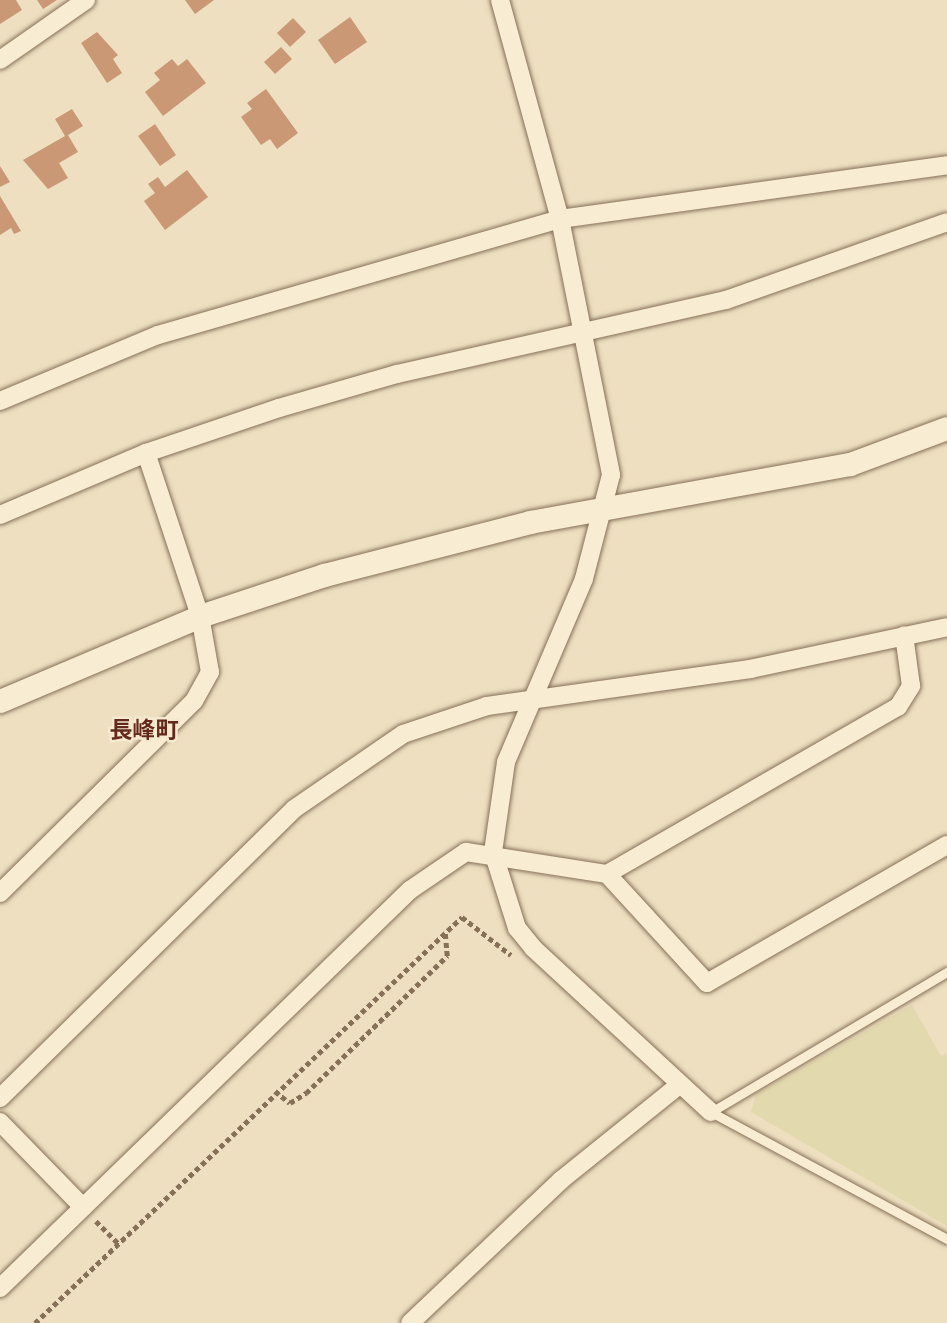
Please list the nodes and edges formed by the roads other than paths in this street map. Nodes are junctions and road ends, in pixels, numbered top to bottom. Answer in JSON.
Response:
{"nodes":[{"id":1,"x":86,"y":0,"type":"edge"},
{"id":2,"x":499,"y":0,"type":"edge"},
{"id":3,"x":0,"y":60,"type":"edge"},
{"id":4,"x":947,"y":165,"type":"edge"},
{"id":5,"x":560,"y":219,"type":"junction"},
{"id":6,"x":947,"y":222,"type":"edge"},
{"id":7,"x":585,"y":333,"type":"junction"},
{"id":8,"x":0,"y":401,"type":"edge"},
{"id":9,"x":947,"y":428,"type":"edge"},
{"id":10,"x":146,"y":453,"type":"junction"},
{"id":11,"x":606,"y":506,"type":"junction"},
{"id":12,"x":0,"y":514,"type":"edge"},
{"id":13,"x":200,"y":616,"type":"junction"},
{"id":14,"x":947,"y":627,"type":"edge"},
{"id":15,"x":904,"y":635,"type":"junction"},
{"id":16,"x":532,"y":700,"type":"junction"},
{"id":17,"x":0,"y":701,"type":"edge"},
{"id":18,"x":947,"y":845,"type":"edge"},
{"id":19,"x":493,"y":852,"type":"junction"},
{"id":20,"x":607,"y":874,"type":"junction"},
{"id":21,"x":0,"y":893,"type":"edge"},
{"id":22,"x":947,"y":972,"type":"edge"},
{"id":23,"x":679,"y":1086,"type":"junction"},
{"id":24,"x":0,"y":1098,"type":"edge"},
{"id":25,"x":711,"y":1112,"type":"junction"},
{"id":26,"x":0,"y":1122,"type":"edge"},
{"id":27,"x":83,"y":1208,"type":"junction"},
{"id":28,"x":947,"y":1239,"type":"edge"},
{"id":29,"x":0,"y":1287,"type":"edge"},
{"id":30,"x":410,"y":1323,"type":"edge"}],
"edges":[{"from":1,"to":3,"type":"street"},
{"from":2,"to":5,"type":"street"},
{"from":4,"to":5,"type":"street"},
{"from":5,"to":7,"type":"street"},
{"from":5,"to":8,"type":"street"},
{"from":6,"to":7,"type":"street"},
{"from":7,"to":10,"type":"street"},
{"from":7,"to":11,"type":"street"},
{"from":9,"to":11,"type":"street"},
{"from":10,"to":12,"type":"street"},
{"from":10,"to":13,"type":"street"},
{"from":11,"to":13,"type":"street"},
{"from":11,"to":16,"type":"street"},
{"from":13,"to":17,"type":"street"},
{"from":13,"to":21,"type":"street"},
{"from":14,"to":15,"type":"street"},
{"from":15,"to":16,"type":"street"},
{"from":15,"to":20,"type":"street"},
{"from":16,"to":19,"type":"street"},
{"from":16,"to":24,"type":"street"},
{"from":18,"to":20,"type":"street"},
{"from":19,"to":20,"type":"street"},
{"from":19,"to":23,"type":"street"},
{"from":19,"to":27,"type":"street"},
{"from":22,"to":25,"type":"lane"},
{"from":23,"to":25,"type":"street"},
{"from":23,"to":30,"type":"street"},
{"from":25,"to":28,"type":"lane"},
{"from":26,"to":27,"type":"street"},
{"from":27,"to":29,"type":"street"}]}
